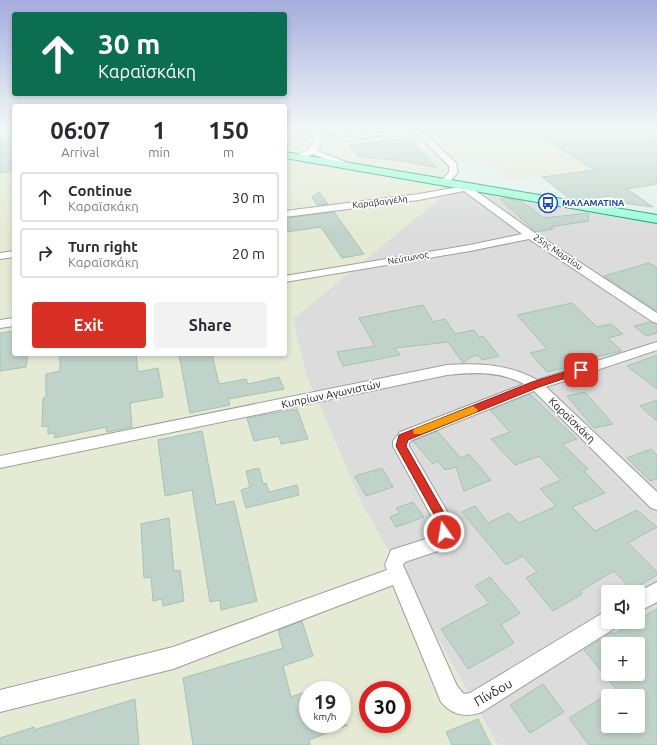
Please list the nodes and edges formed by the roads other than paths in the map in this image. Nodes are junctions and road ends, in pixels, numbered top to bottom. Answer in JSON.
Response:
{"nodes":[{"id":1,"x":343,"y":164,"type":"edge"},
{"id":2,"x":452,"y":164,"type":"edge"},
{"id":3,"x":445,"y":182,"type":"junction"},
{"id":4,"x":466,"y":186,"type":"junction"},
{"id":5,"x":287,"y":214,"type":"edge"},
{"id":6,"x":654,"y":217,"type":"edge"},
{"id":7,"x":531,"y":235,"type":"junction"},
{"id":8,"x":12,"y":254,"type":"edge"},
{"id":9,"x":0,"y":256,"type":"edge"},
{"id":10,"x":287,"y":279,"type":"edge"},
{"id":11,"x":657,"y":319,"type":"edge"},
{"id":12,"x":12,"y":322,"type":"edge"},
{"id":13,"x":0,"y":324,"type":"edge"},
{"id":14,"x":657,"y":346,"type":"edge"},
{"id":15,"x":536,"y":385,"type":"junction"},
{"id":16,"x":0,"y":462,"type":"edge"},
{"id":17,"x":657,"y":503,"type":"edge"},
{"id":18,"x":398,"y":575,"type":"junction"},
{"id":19,"x":657,"y":591,"type":"edge"},
{"id":20,"x":645,"y":599,"type":"edge"},
{"id":21,"x":601,"y":625,"type":"edge"},
{"id":22,"x":0,"y":701,"type":"edge"}],
"edges":[{"from":1,"to":3,"type":"main road"},
{"from":2,"to":3,"type":"street"},
{"from":3,"to":4,"type":"main road"},
{"from":4,"to":5,"type":"street","name":"Καραβαγγέλη"},
{"from":4,"to":6,"type":"main road"},
{"from":4,"to":7,"type":"street","name":"25ης Μαρτίου"},
{"from":7,"to":10,"type":"street","name":"Νεύτωνος"},
{"from":7,"to":11,"type":"street","name":"25ης Μαρτίου"},
{"from":8,"to":9,"type":"street"},
{"from":12,"to":13,"type":"street"},
{"from":14,"to":15,"type":"street"},
{"from":15,"to":16,"type":"street","name":"Κυπρίων Αγωνιστών"},
{"from":15,"to":17,"type":"street","name":"Καραϊσκάκη"},
{"from":15,"to":18,"type":"street"},
{"from":18,"to":21,"type":"street","name":"Πίνδου"},
{"from":18,"to":22,"type":"street"},
{"from":19,"to":20,"type":"street"}]}
